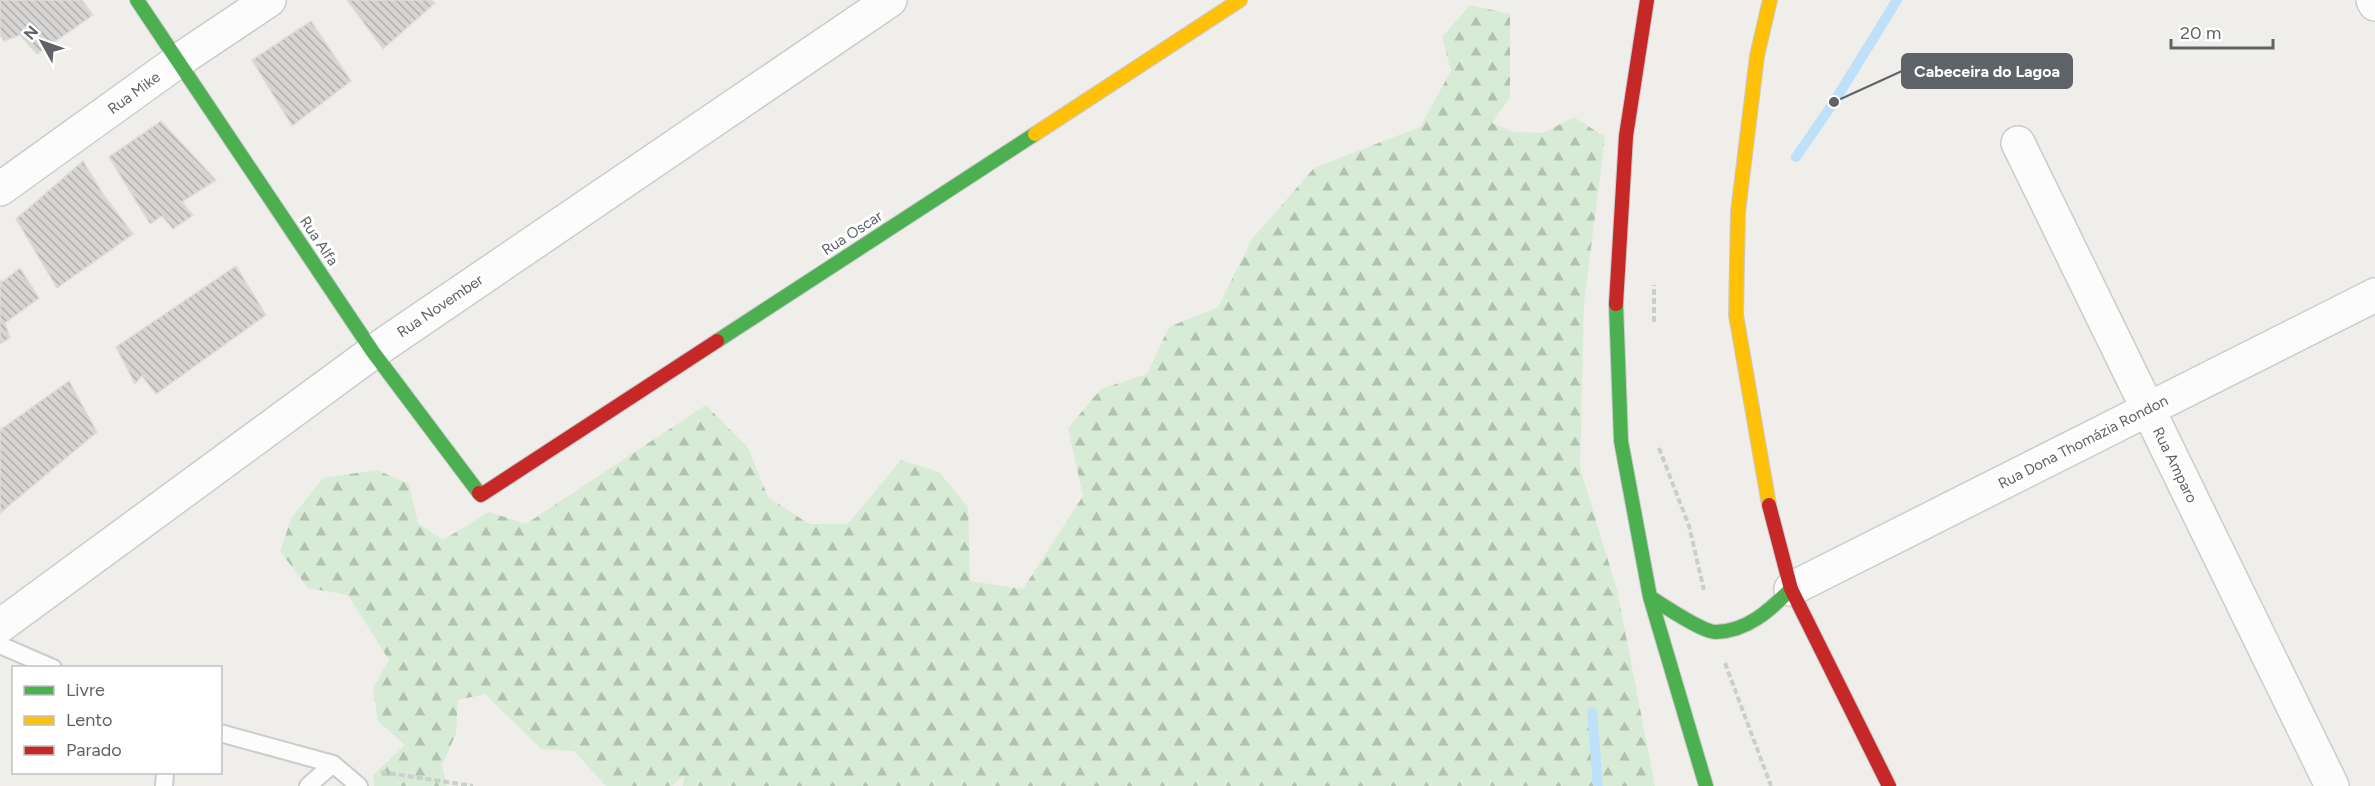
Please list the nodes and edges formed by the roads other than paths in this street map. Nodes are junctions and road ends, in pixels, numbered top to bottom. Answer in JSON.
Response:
{"nodes":[{"id":1,"x":137,"y":0,"type":"edge"},
{"id":2,"x":269,"y":0,"type":"edge"},
{"id":3,"x":890,"y":0,"type":"edge"},
{"id":4,"x":1240,"y":0,"type":"edge"},
{"id":5,"x":1647,"y":0,"type":"edge"},
{"id":6,"x":1770,"y":0,"type":"edge"},
{"id":7,"x":178,"y":61,"type":"junction"},
{"id":8,"x":2018,"y":144,"type":"dead end"},
{"id":9,"x":0,"y":189,"type":"edge"},
{"id":10,"x":2375,"y":295,"type":"edge"},
{"id":11,"x":373,"y":352,"type":"junction"},
{"id":12,"x":2148,"y":409,"type":"junction"},
{"id":13,"x":481,"y":495,"type":"joint"},
{"id":14,"x":1791,"y":589,"type":"junction"},
{"id":15,"x":1650,"y":597,"type":"junction"},
{"id":16,"x":0,"y":626,"type":"edge"},
{"id":17,"x":0,"y":645,"type":"edge"},
{"id":18,"x":48,"y":666,"type":"edge"},
{"id":19,"x":222,"y":734,"type":"edge"},
{"id":20,"x":333,"y":764,"type":"junction"},
{"id":21,"x":308,"y":786,"type":"edge"},
{"id":22,"x":358,"y":786,"type":"edge"},
{"id":23,"x":1706,"y":786,"type":"edge"},
{"id":24,"x":1889,"y":786,"type":"edge"},
{"id":25,"x":2332,"y":786,"type":"edge"}],
"edges":[{"from":1,"to":7,"type":"main road","name":"Rua Alfa"},
{"from":2,"to":7,"type":"street","name":"Rua Mike"},
{"from":3,"to":11,"type":"street","name":"Rua November"},
{"from":4,"to":13,"type":"main road","name":"Rua Oscar"},
{"from":5,"to":15,"type":"main road"},
{"from":6,"to":14,"type":"main road"},
{"from":7,"to":9,"type":"street","name":"Rua Mike"},
{"from":7,"to":11,"type":"main road","name":"Rua Alfa"},
{"from":8,"to":12,"type":"street","name":"Rua Amparo"},
{"from":10,"to":12,"type":"street","name":"Rua Dona Thomázia Rondon"},
{"from":11,"to":13,"type":"main road","name":"Rua Alfa"},
{"from":11,"to":16,"type":"street","name":"Rua November"},
{"from":12,"to":14,"type":"street","name":"Rua Dona Thomázia Rondon"},
{"from":12,"to":25,"type":"street","name":"Rua Amparo"},
{"from":14,"to":15,"type":"main road"},
{"from":14,"to":24,"type":"main road"},
{"from":15,"to":23,"type":"main road"},
{"from":17,"to":18,"type":"lane"},
{"from":19,"to":20,"type":"lane"},
{"from":20,"to":21,"type":"lane"},
{"from":20,"to":22,"type":"lane"}]}
